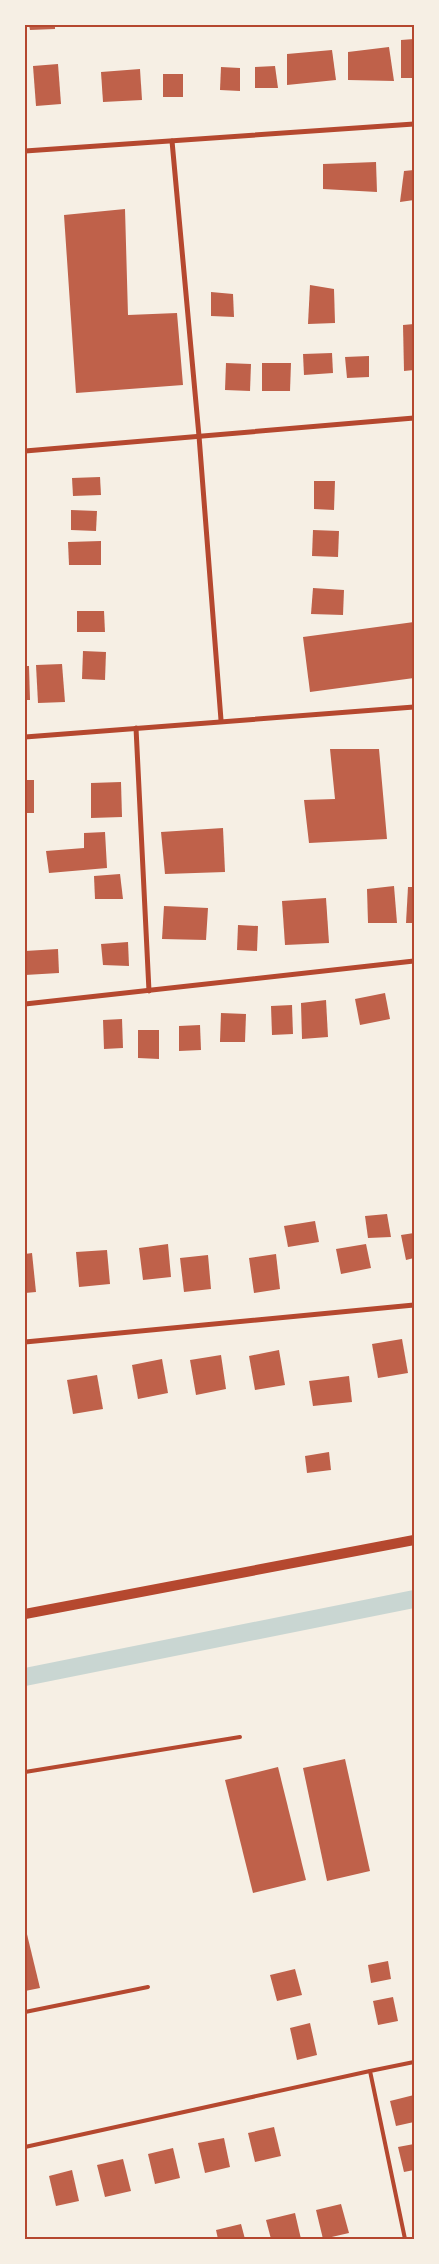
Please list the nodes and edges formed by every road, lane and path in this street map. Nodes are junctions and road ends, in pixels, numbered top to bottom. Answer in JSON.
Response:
{"nodes":[{"id":1,"x":414,"y":124,"type":"edge"},
{"id":2,"x":172,"y":142,"type":"junction"},
{"id":3,"x":25,"y":151,"type":"edge"},
{"id":4,"x":414,"y":418,"type":"edge"},
{"id":5,"x":199,"y":436,"type":"junction"},
{"id":6,"x":25,"y":451,"type":"edge"},
{"id":7,"x":414,"y":707,"type":"edge"},
{"id":8,"x":221,"y":720,"type":"junction"},
{"id":9,"x":136,"y":728,"type":"junction"},
{"id":10,"x":25,"y":737,"type":"edge"},
{"id":11,"x":414,"y":960,"type":"edge"},
{"id":12,"x":149,"y":991,"type":"junction"},
{"id":13,"x":25,"y":1004,"type":"edge"},
{"id":14,"x":414,"y":1304,"type":"edge"},
{"id":15,"x":25,"y":1342,"type":"edge"},
{"id":16,"x":414,"y":1540,"type":"edge"},
{"id":17,"x":25,"y":1614,"type":"edge"},
{"id":18,"x":240,"y":1737,"type":"dead end"},
{"id":19,"x":25,"y":1772,"type":"edge"},
{"id":20,"x":148,"y":1987,"type":"dead end"},
{"id":21,"x":25,"y":2012,"type":"edge"},
{"id":22,"x":414,"y":2062,"type":"edge"},
{"id":23,"x":370,"y":2071,"type":"junction"},
{"id":24,"x":25,"y":2147,"type":"edge"},
{"id":25,"x":405,"y":2239,"type":"edge"}],
"edges":[{"from":1,"to":2,"type":"street"},
{"from":2,"to":3,"type":"street"},
{"from":2,"to":5,"type":"street"},
{"from":4,"to":5,"type":"street"},
{"from":5,"to":6,"type":"street"},
{"from":5,"to":8,"type":"street"},
{"from":7,"to":8,"type":"street"},
{"from":8,"to":9,"type":"street"},
{"from":9,"to":10,"type":"street"},
{"from":9,"to":12,"type":"street"},
{"from":11,"to":12,"type":"street"},
{"from":12,"to":13,"type":"street"},
{"from":14,"to":15,"type":"street"},
{"from":16,"to":17,"type":"main road"},
{"from":18,"to":19,"type":"lane"},
{"from":20,"to":21,"type":"lane"},
{"from":22,"to":23,"type":"lane"},
{"from":23,"to":24,"type":"lane"},
{"from":23,"to":25,"type":"lane"}]}
